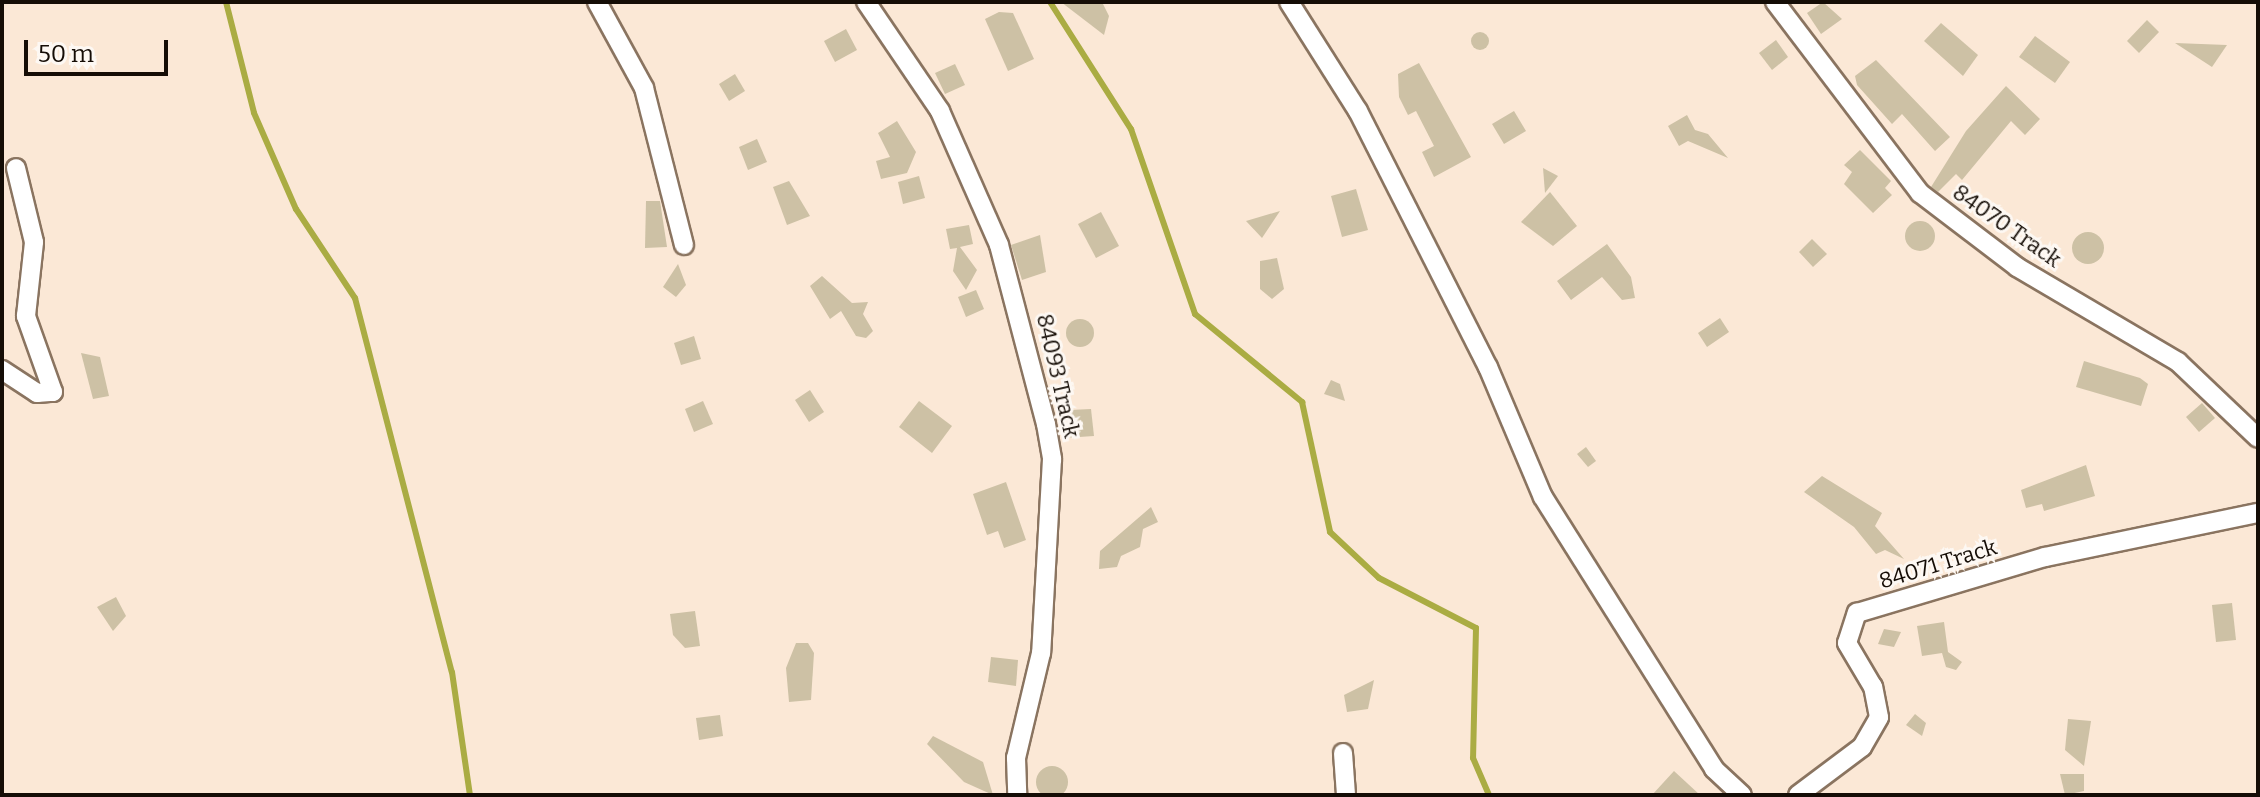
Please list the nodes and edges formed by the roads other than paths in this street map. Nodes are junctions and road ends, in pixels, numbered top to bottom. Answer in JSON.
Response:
{"nodes":[{"id":1,"x":597,"y":2,"type":"edge"},
{"id":2,"x":866,"y":2,"type":"edge"},
{"id":3,"x":1289,"y":2,"type":"edge"},
{"id":4,"x":1775,"y":2,"type":"edge"},
{"id":5,"x":16,"y":168,"type":"dead end"},
{"id":6,"x":684,"y":245,"type":"dead end"},
{"id":7,"x":2,"y":370,"type":"edge"},
{"id":8,"x":2258,"y":438,"type":"edge"},
{"id":9,"x":2258,"y":513,"type":"edge"},
{"id":10,"x":1343,"y":753,"type":"dead end"},
{"id":11,"x":1017,"y":795,"type":"edge"},
{"id":12,"x":1346,"y":795,"type":"edge"},
{"id":13,"x":1742,"y":795,"type":"edge"},
{"id":14,"x":1798,"y":795,"type":"edge"}],
"edges":[{"from":1,"to":6,"type":"street"},
{"from":2,"to":11,"type":"street","name":"84093 Track"},
{"from":3,"to":13,"type":"street"},
{"from":4,"to":8,"type":"street","name":"84070 Track"},
{"from":5,"to":7,"type":"street"},
{"from":9,"to":14,"type":"street","name":"84071 Track"},
{"from":10,"to":12,"type":"street"}]}
